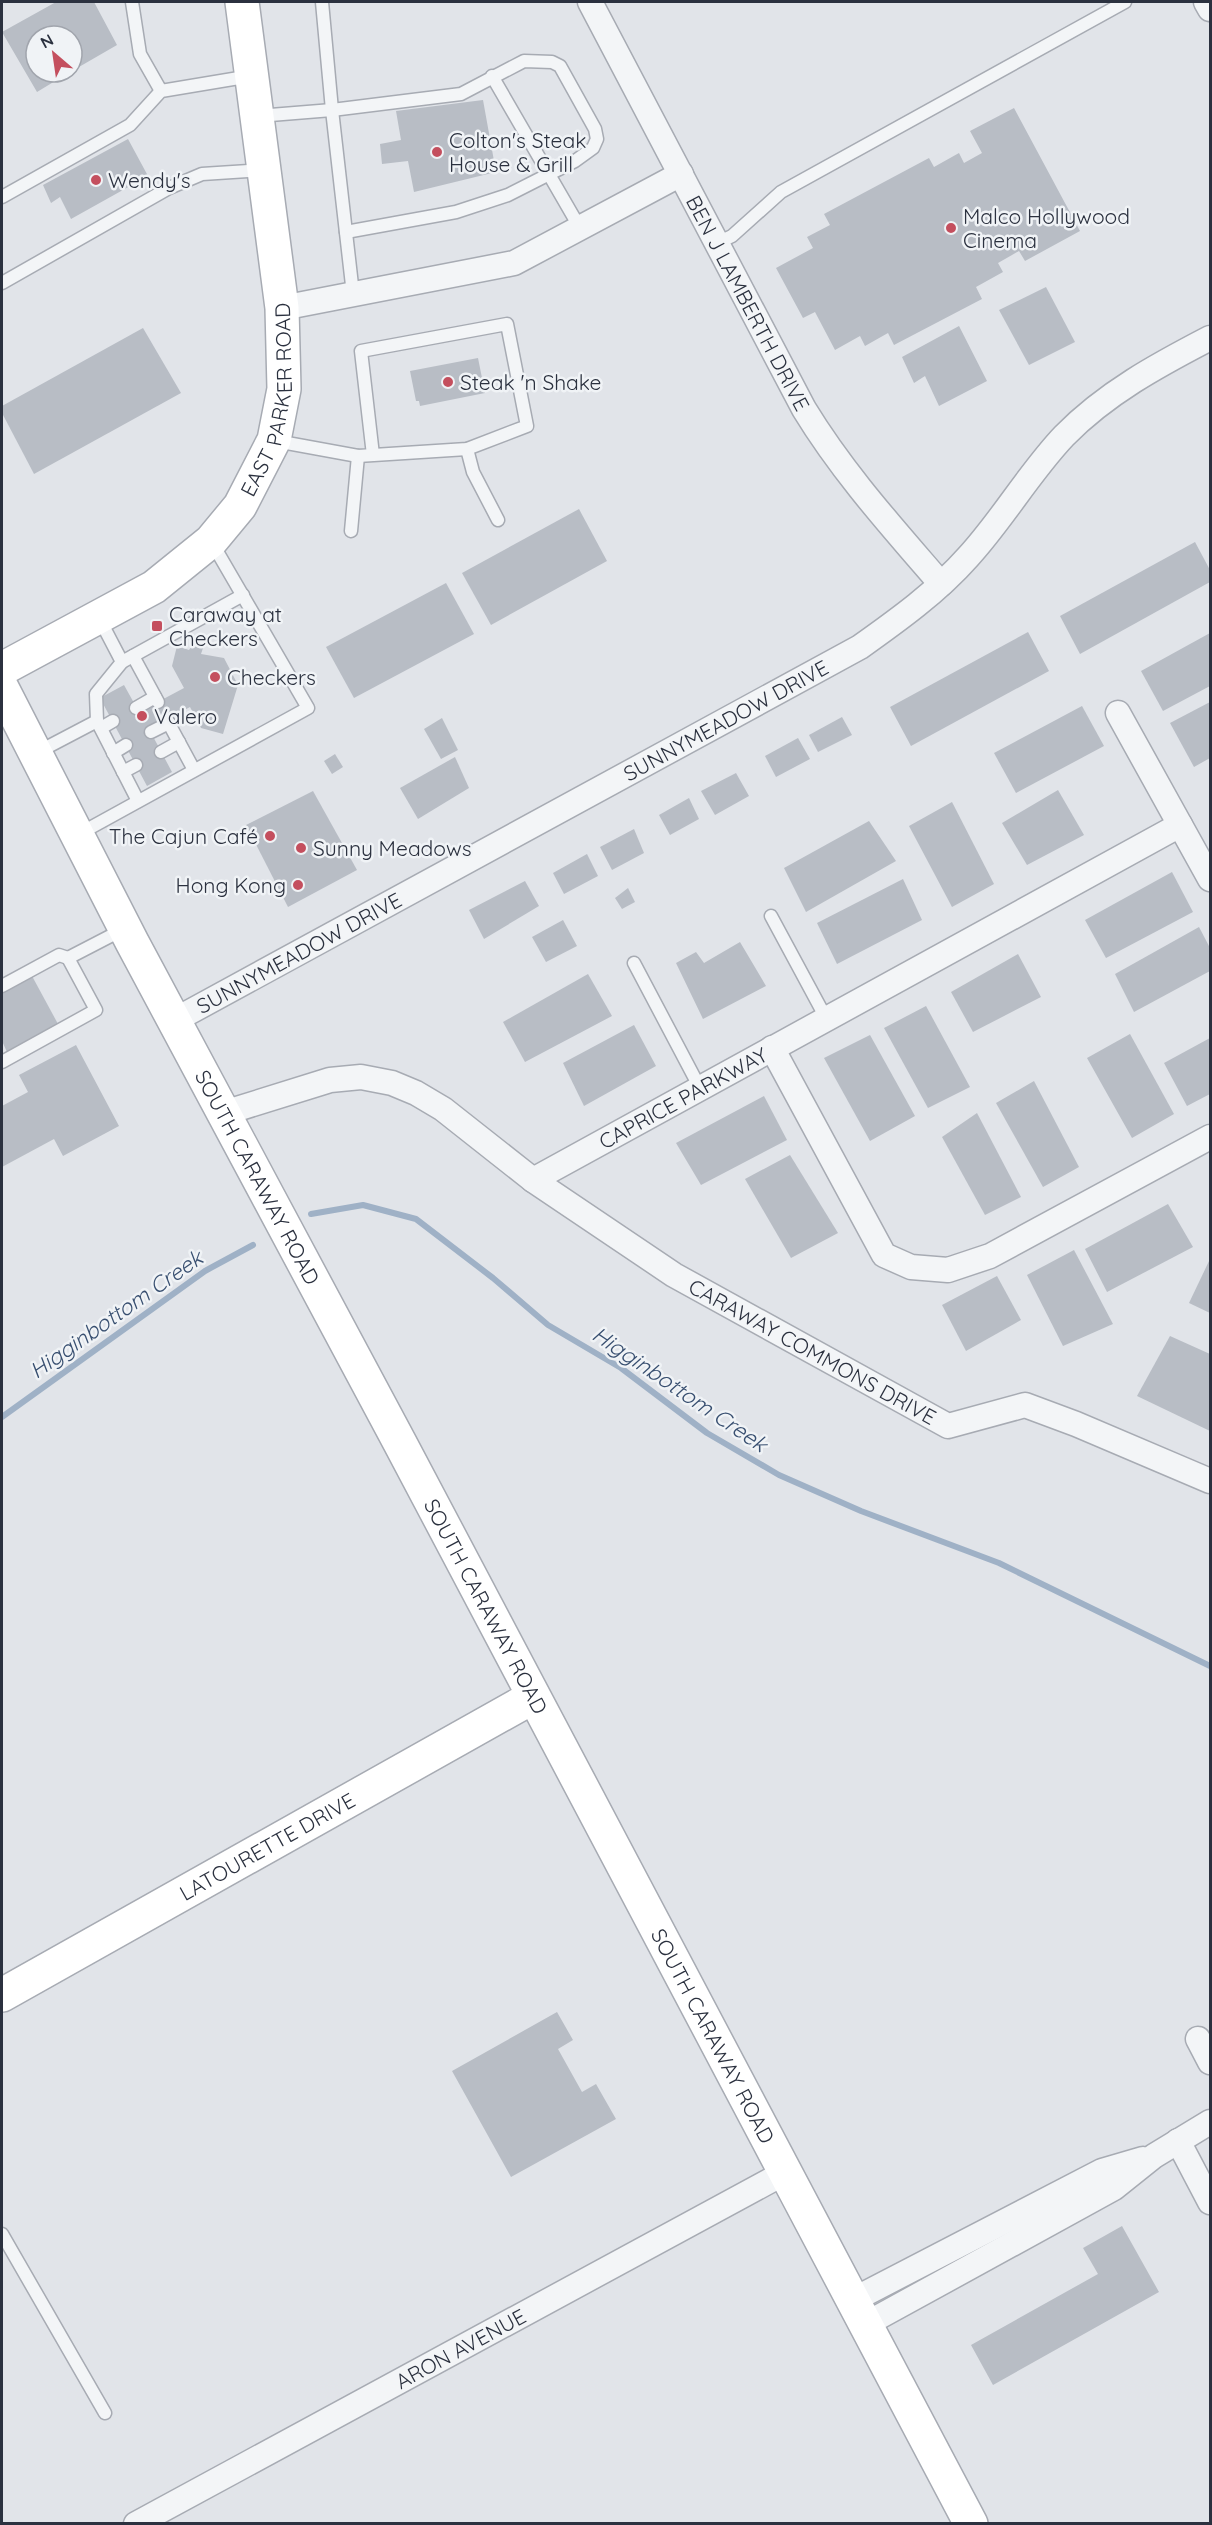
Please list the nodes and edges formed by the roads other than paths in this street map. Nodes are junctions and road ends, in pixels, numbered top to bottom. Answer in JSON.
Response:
{"nodes":[{"id":1,"x":132,"y":2,"type":"edge"},
{"id":2,"x":243,"y":2,"type":"edge"},
{"id":3,"x":322,"y":2,"type":"edge"},
{"id":4,"x":590,"y":2,"type":"edge"},
{"id":5,"x":1125,"y":2,"type":"edge"},
{"id":6,"x":1206,"y":2,"type":"edge"},
{"id":7,"x":1210,"y":9,"type":"edge"},
{"id":8,"x":252,"y":76,"type":"junction"},
{"id":9,"x":492,"y":76,"type":"junction"},
{"id":10,"x":161,"y":91,"type":"junction"},
{"id":11,"x":332,"y":110,"type":"junction"},
{"id":12,"x":257,"y":116,"type":"junction"},
{"id":13,"x":264,"y":170,"type":"junction"},
{"id":14,"x":548,"y":174,"type":"junction"},
{"id":15,"x":681,"y":174,"type":"junction"},
{"id":16,"x":2,"y":197,"type":"edge"},
{"id":17,"x":580,"y":228,"type":"junction"},
{"id":18,"x":346,"y":232,"type":"junction"},
{"id":19,"x":717,"y":243,"type":"junction"},
{"id":20,"x":2,"y":283,"type":"edge"},
{"id":21,"x":353,"y":294,"type":"junction"},
{"id":22,"x":282,"y":308,"type":"junction"},
{"id":23,"x":1210,"y":338,"type":"edge"},
{"id":24,"x":274,"y":440,"type":"junction"},
{"id":25,"x":467,"y":449,"type":"junction"},
{"id":26,"x":373,"y":454,"type":"junction"},
{"id":27,"x":358,"y":456,"type":"junction"},
{"id":28,"x":498,"y":520,"type":"dead end"},
{"id":29,"x":351,"y":531,"type":"dead end"},
{"id":30,"x":212,"y":541,"type":"junction"},
{"id":31,"x":940,"y":584,"type":"junction"},
{"id":32,"x":243,"y":596,"type":"junction"},
{"id":33,"x":98,"y":617,"type":"junction"},
{"id":34,"x":128,"y":659,"type":"junction"},
{"id":35,"x":2,"y":669,"type":"edge"},
{"id":36,"x":2,"y":688,"type":"edge"},
{"id":37,"x":136,"y":708,"type":"dead end"},
{"id":38,"x":1118,"y":713,"type":"dead end"},
{"id":39,"x":113,"y":721,"type":"dead end"},
{"id":40,"x":99,"y":725,"type":"junction"},
{"id":41,"x":151,"y":732,"type":"dead end"},
{"id":42,"x":179,"y":742,"type":"junction"},
{"id":43,"x":126,"y":745,"type":"dead end"},
{"id":44,"x":161,"y":752,"type":"dead end"},
{"id":45,"x":112,"y":753,"type":"junction"},
{"id":46,"x":34,"y":754,"type":"junction"},
{"id":47,"x":136,"y":765,"type":"dead end"},
{"id":48,"x":194,"y":770,"type":"junction"},
{"id":49,"x":123,"y":772,"type":"junction"},
{"id":50,"x":138,"y":801,"type":"junction"},
{"id":51,"x":1180,"y":825,"type":"junction"},
{"id":52,"x":76,"y":836,"type":"junction"},
{"id":53,"x":1210,"y":879,"type":"edge"},
{"id":54,"x":771,"y":916,"type":"dead end"},
{"id":55,"x":125,"y":929,"type":"junction"},
{"id":56,"x":68,"y":958,"type":"junction"},
{"id":57,"x":634,"y":963,"type":"dead end"},
{"id":58,"x":2,"y":986,"type":"edge"},
{"id":59,"x":826,"y":1018,"type":"junction"},
{"id":60,"x":175,"y":1020,"type":"junction"},
{"id":61,"x":772,"y":1048,"type":"junction"},
{"id":62,"x":2,"y":1062,"type":"edge"},
{"id":63,"x":700,"y":1088,"type":"junction"},
{"id":64,"x":224,"y":1113,"type":"junction"},
{"id":65,"x":1210,"y":1137,"type":"edge"},
{"id":66,"x":533,"y":1180,"type":"junction"},
{"id":67,"x":1210,"y":1481,"type":"edge"},
{"id":68,"x":533,"y":1697,"type":"junction"},
{"id":69,"x":2,"y":1995,"type":"edge"},
{"id":70,"x":1198,"y":2039,"type":"dead end"},
{"id":71,"x":1210,"y":2062,"type":"edge"},
{"id":72,"x":1210,"y":2122,"type":"edge"},
{"id":73,"x":1178,"y":2141,"type":"junction"},
{"id":74,"x":786,"y":2172,"type":"junction"},
{"id":75,"x":1210,"y":2202,"type":"edge"},
{"id":76,"x":2,"y":2234,"type":"edge"},
{"id":77,"x":860,"y":2312,"type":"junction"},
{"id":78,"x":105,"y":2413,"type":"dead end"},
{"id":79,"x":136,"y":2523,"type":"edge"},
{"id":80,"x":971,"y":2523,"type":"edge"}],
"edges":[{"from":1,"to":10,"type":"lane"},
{"from":2,"to":8,"type":"street","name":"EAST PARKER ROAD"},
{"from":3,"to":11,"type":"lane"},
{"from":4,"to":15,"type":"street","name":"BEN J LAMBERTH DRIVE"},
{"from":5,"to":19,"type":"lane"},
{"from":6,"to":7,"type":"street"},
{"from":8,"to":10,"type":"lane"},
{"from":8,"to":12,"type":"street","name":"EAST PARKER ROAD"},
{"from":9,"to":11,"type":"lane"},
{"from":9,"to":14,"type":"lane"},
{"from":9,"to":14,"type":"lane"},
{"from":10,"to":16,"type":"lane"},
{"from":11,"to":12,"type":"lane"},
{"from":11,"to":18,"type":"lane"},
{"from":12,"to":13,"type":"street","name":"EAST PARKER ROAD"},
{"from":13,"to":20,"type":"lane"},
{"from":13,"to":22,"type":"street","name":"EAST PARKER ROAD"},
{"from":14,"to":17,"type":"lane"},
{"from":14,"to":18,"type":"lane"},
{"from":15,"to":17,"type":"street"},
{"from":15,"to":19,"type":"street","name":"BEN J LAMBERTH DRIVE"},
{"from":17,"to":21,"type":"street"},
{"from":18,"to":21,"type":"lane"},
{"from":19,"to":31,"type":"street","name":"BEN J LAMBERTH DRIVE"},
{"from":21,"to":22,"type":"street"},
{"from":22,"to":24,"type":"street","name":"EAST PARKER ROAD"},
{"from":23,"to":31,"type":"street","name":"SUNNYMEADOW DRIVE"},
{"from":24,"to":27,"type":"lane"},
{"from":24,"to":30,"type":"street","name":"EAST PARKER ROAD"},
{"from":25,"to":26,"type":"lane"},
{"from":25,"to":26,"type":"lane"},
{"from":25,"to":28,"type":"lane"},
{"from":26,"to":27,"type":"lane"},
{"from":27,"to":29,"type":"lane"},
{"from":30,"to":32,"type":"lane"},
{"from":30,"to":33,"type":"street","name":"EAST PARKER ROAD"},
{"from":31,"to":60,"type":"street","name":"SUNNYMEADOW DRIVE"},
{"from":32,"to":34,"type":"lane"},
{"from":32,"to":48,"type":"lane"},
{"from":33,"to":34,"type":"lane"},
{"from":33,"to":35,"type":"street","name":"EAST PARKER ROAD"},
{"from":34,"to":37,"type":"lane"},
{"from":34,"to":40,"type":"lane"},
{"from":36,"to":46,"type":"street","name":"SOUTH CARAWAY ROAD"},
{"from":38,"to":51,"type":"street"},
{"from":39,"to":40,"type":"lane"},
{"from":40,"to":45,"type":"lane"},
{"from":40,"to":46,"type":"lane"},
{"from":41,"to":42,"type":"lane"},
{"from":42,"to":44,"type":"lane"},
{"from":42,"to":48,"type":"lane"},
{"from":43,"to":45,"type":"lane"},
{"from":45,"to":49,"type":"lane"},
{"from":46,"to":52,"type":"street","name":"SOUTH CARAWAY ROAD"},
{"from":47,"to":49,"type":"lane"},
{"from":48,"to":50,"type":"lane"},
{"from":49,"to":50,"type":"lane"},
{"from":50,"to":52,"type":"lane"},
{"from":51,"to":53,"type":"street"},
{"from":51,"to":59,"type":"street"},
{"from":52,"to":55,"type":"street","name":"SOUTH CARAWAY ROAD"},
{"from":54,"to":59,"type":"lane"},
{"from":55,"to":56,"type":"lane"},
{"from":55,"to":60,"type":"street","name":"SOUTH CARAWAY ROAD"},
{"from":56,"to":58,"type":"lane"},
{"from":56,"to":62,"type":"lane"},
{"from":57,"to":63,"type":"lane"},
{"from":59,"to":61,"type":"street"},
{"from":60,"to":64,"type":"street","name":"SOUTH CARAWAY ROAD"},
{"from":61,"to":63,"type":"street","name":"CAPRICE PARKWAY"},
{"from":61,"to":65,"type":"street","name":"CAPRICE PARKWAY"},
{"from":63,"to":66,"type":"street","name":"CAPRICE PARKWAY"},
{"from":64,"to":66,"type":"street"},
{"from":64,"to":68,"type":"street","name":"SOUTH CARAWAY ROAD"},
{"from":66,"to":67,"type":"street","name":"CARAWAY COMMONS DRIVE"},
{"from":68,"to":69,"type":"street","name":"LATOURETTE DRIVE"},
{"from":68,"to":74,"type":"street","name":"SOUTH CARAWAY ROAD"},
{"from":70,"to":71,"type":"street"},
{"from":72,"to":73,"type":"street"},
{"from":73,"to":75,"type":"street"},
{"from":73,"to":77,"type":"street"},
{"from":74,"to":77,"type":"street","name":"SOUTH CARAWAY ROAD"},
{"from":74,"to":79,"type":"street","name":"ARON AVENUE"},
{"from":76,"to":78,"type":"lane"},
{"from":77,"to":80,"type":"street","name":"SOUTH CARAWAY ROAD"}]}
